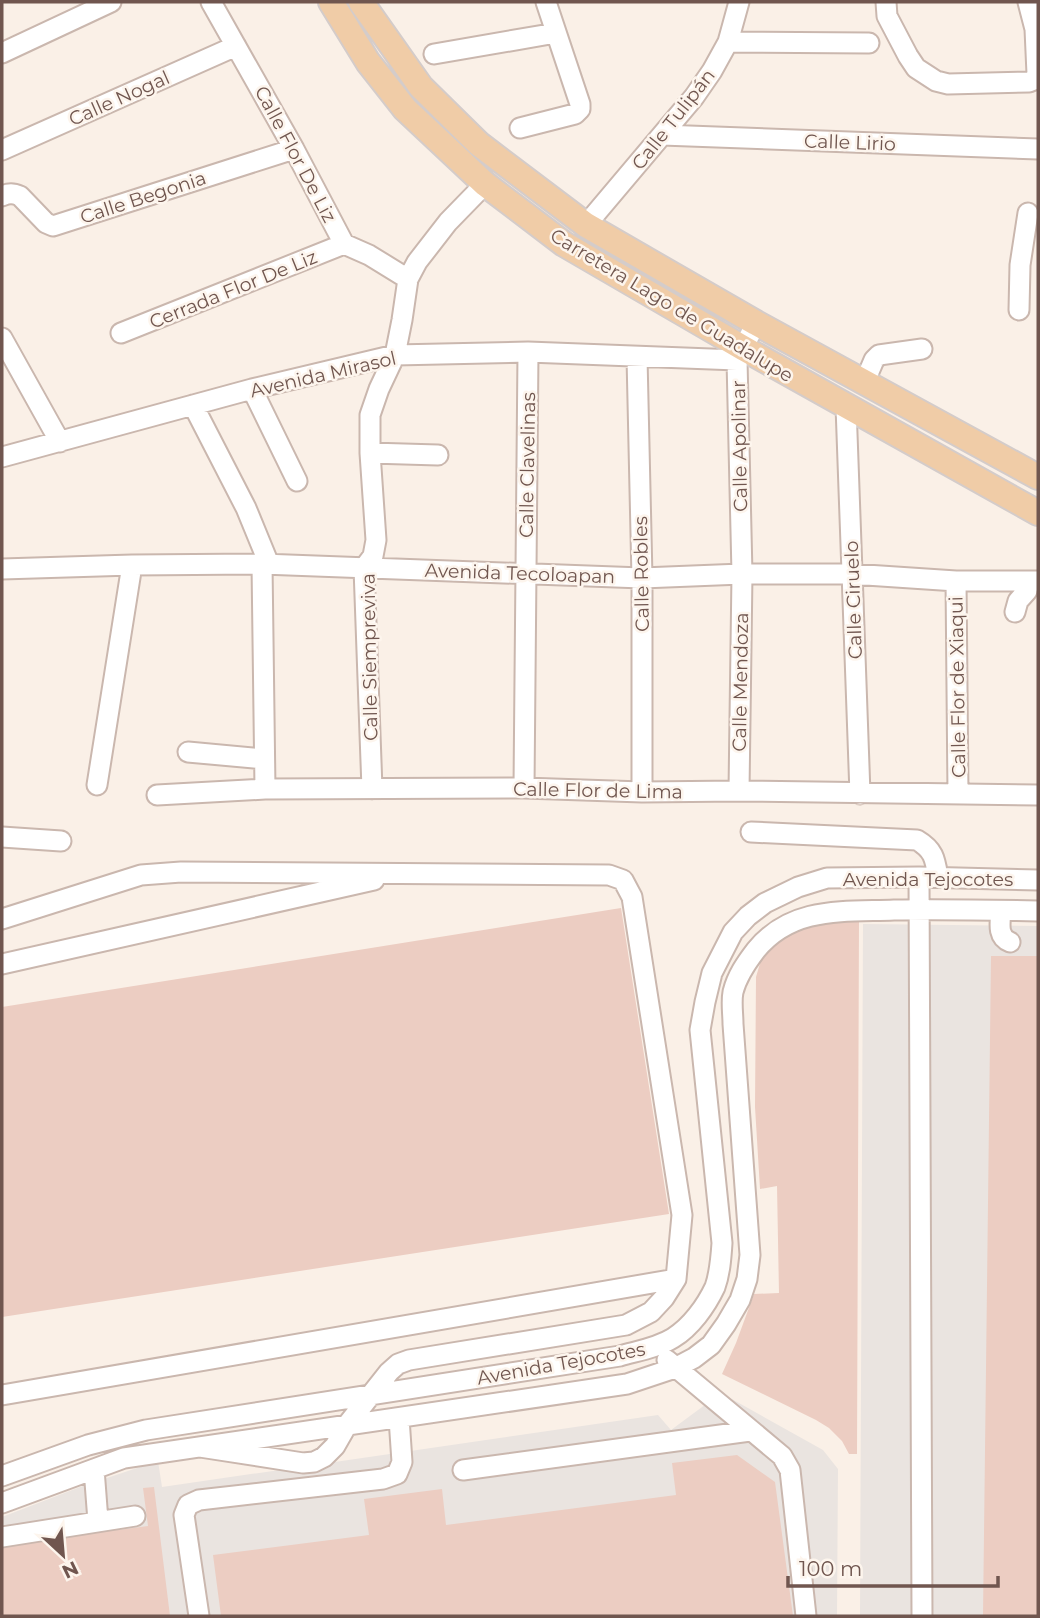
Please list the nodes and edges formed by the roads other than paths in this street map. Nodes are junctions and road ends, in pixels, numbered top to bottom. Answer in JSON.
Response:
{"nodes":[{"id":1,"x":111,"y":2,"type":"edge"},
{"id":2,"x":214,"y":2,"type":"edge"},
{"id":3,"x":331,"y":2,"type":"edge"},
{"id":4,"x":361,"y":2,"type":"edge"},
{"id":5,"x":546,"y":2,"type":"edge"},
{"id":6,"x":739,"y":2,"type":"edge"},
{"id":7,"x":886,"y":2,"type":"edge"},
{"id":8,"x":1027,"y":2,"type":"edge"},
{"id":9,"x":556,"y":33,"type":"junction"},
{"id":10,"x":728,"y":42,"type":"junction"},
{"id":11,"x":869,"y":43,"type":"dead end"},
{"id":12,"x":236,"y":46,"type":"junction"},
{"id":13,"x":2,"y":53,"type":"edge"},
{"id":14,"x":435,"y":54,"type":"dead end"},
{"id":15,"x":520,"y":128,"type":"dead end"},
{"id":16,"x":662,"y":135,"type":"junction"},
{"id":17,"x":2,"y":149,"type":"edge"},
{"id":18,"x":294,"y":149,"type":"junction"},
{"id":19,"x":1038,"y":149,"type":"edge"},
{"id":20,"x":485,"y":184,"type":"junction"},
{"id":21,"x":2,"y":196,"type":"edge"},
{"id":22,"x":1028,"y":213,"type":"dead end"},
{"id":23,"x":586,"y":225,"type":"junction"},
{"id":24,"x":344,"y":244,"type":"junction"},
{"id":25,"x":1030,"y":266,"type":"edge"},
{"id":26,"x":408,"y":279,"type":"junction"},
{"id":27,"x":1019,"y":310,"type":"dead end"},
{"id":28,"x":756,"y":323,"type":"junction"},
{"id":29,"x":121,"y":333,"type":"dead end"},
{"id":30,"x":2,"y":338,"type":"edge"},
{"id":31,"x":922,"y":349,"type":"dead end"},
{"id":32,"x":528,"y":352,"type":"junction"},
{"id":33,"x":740,"y":354,"type":"junction"},
{"id":34,"x":395,"y":355,"type":"junction"},
{"id":35,"x":638,"y":357,"type":"junction"},
{"id":36,"x":865,"y":382,"type":"junction"},
{"id":37,"x":252,"y":389,"type":"junction"},
{"id":38,"x":193,"y":405,"type":"junction"},
{"id":39,"x":846,"y":406,"type":"junction"},
{"id":40,"x":60,"y":442,"type":"junction"},
{"id":41,"x":370,"y":453,"type":"junction"},
{"id":42,"x":438,"y":455,"type":"dead end"},
{"id":43,"x":2,"y":457,"type":"edge"},
{"id":44,"x":1038,"y":477,"type":"edge"},
{"id":45,"x":297,"y":481,"type":"dead end"},
{"id":46,"x":1038,"y":513,"type":"edge"},
{"id":47,"x":265,"y":564,"type":"junction"},
{"id":48,"x":132,"y":565,"type":"junction"},
{"id":49,"x":364,"y":568,"type":"junction"},
{"id":50,"x":2,"y":569,"type":"edge"},
{"id":51,"x":525,"y":572,"type":"junction"},
{"id":52,"x":742,"y":574,"type":"junction"},
{"id":53,"x":851,"y":575,"type":"junction"},
{"id":54,"x":642,"y":578,"type":"junction"},
{"id":55,"x":956,"y":581,"type":"junction"},
{"id":56,"x":1033,"y":588,"type":"edge"},
{"id":57,"x":1015,"y":612,"type":"dead end"},
{"id":58,"x":188,"y":751,"type":"dead end"},
{"id":59,"x":264,"y":759,"type":"junction"},
{"id":60,"x":97,"y":785,"type":"dead end"},
{"id":61,"x":524,"y":788,"type":"junction"},
{"id":62,"x":265,"y":789,"type":"junction"},
{"id":63,"x":372,"y":789,"type":"junction"},
{"id":64,"x":739,"y":791,"type":"junction"},
{"id":65,"x":642,"y":792,"type":"junction"},
{"id":66,"x":860,"y":794,"type":"junction"},
{"id":67,"x":958,"y":794,"type":"junction"},
{"id":68,"x":158,"y":795,"type":"dead end"},
{"id":69,"x":1038,"y":795,"type":"edge"},
{"id":70,"x":751,"y":832,"type":"dead end"},
{"id":71,"x":2,"y":837,"type":"edge"},
{"id":72,"x":61,"y":841,"type":"dead end"},
{"id":73,"x":406,"y":873,"type":"junction"},
{"id":74,"x":928,"y":877,"type":"junction"},
{"id":75,"x":1038,"y":880,"type":"edge"},
{"id":76,"x":920,"y":910,"type":"junction"},
{"id":77,"x":1001,"y":911,"type":"junction"},
{"id":78,"x":1038,"y":911,"type":"edge"},
{"id":79,"x":2,"y":919,"type":"edge"},
{"id":80,"x":1010,"y":942,"type":"dead end"},
{"id":81,"x":2,"y":964,"type":"edge"},
{"id":82,"x":676,"y":1279,"type":"junction"},
{"id":83,"x":654,"y":1347,"type":"junction"},
{"id":84,"x":675,"y":1368,"type":"junction"},
{"id":85,"x":372,"y":1394,"type":"junction"},
{"id":86,"x":2,"y":1395,"type":"edge"},
{"id":87,"x":399,"y":1418,"type":"junction"},
{"id":88,"x":347,"y":1425,"type":"junction"},
{"id":89,"x":750,"y":1430,"type":"junction"},
{"id":90,"x":200,"y":1447,"type":"junction"},
{"id":91,"x":94,"y":1469,"type":"junction"},
{"id":92,"x":463,"y":1470,"type":"dead end"},
{"id":93,"x":2,"y":1476,"type":"edge"},
{"id":94,"x":2,"y":1503,"type":"edge"},
{"id":95,"x":135,"y":1516,"type":"dead end"},
{"id":96,"x":99,"y":1521,"type":"junction"},
{"id":97,"x":2,"y":1537,"type":"edge"},
{"id":98,"x":198,"y":1616,"type":"edge"},
{"id":99,"x":806,"y":1616,"type":"edge"},
{"id":100,"x":922,"y":1616,"type":"edge"}],
"edges":[{"from":1,"to":13,"type":"street"},
{"from":2,"to":12,"type":"street","name":"Calle Flor De Liz"},
{"from":3,"to":20,"type":"main road","name":"Carretera Lago de Guadalupe"},
{"from":4,"to":23,"type":"main road","name":"Carretera Lago de Guadalupe"},
{"from":5,"to":9,"type":"street"},
{"from":6,"to":10,"type":"street","name":"Calle Tulipán"},
{"from":7,"to":8,"type":"street"},
{"from":9,"to":14,"type":"street"},
{"from":9,"to":15,"type":"street"},
{"from":10,"to":11,"type":"street"},
{"from":10,"to":16,"type":"street","name":"Calle Tulipán"},
{"from":12,"to":17,"type":"street","name":"Calle Nogal"},
{"from":12,"to":18,"type":"street","name":"Calle Flor De Liz"},
{"from":16,"to":19,"type":"street","name":"Calle Lirio"},
{"from":16,"to":23,"type":"street","name":"Calle Tulipán"},
{"from":18,"to":21,"type":"street","name":"Calle Begonia"},
{"from":18,"to":24,"type":"street","name":"Calle Flor De Liz"},
{"from":20,"to":26,"type":"street","name":"Calle Siempreviva"},
{"from":20,"to":33,"type":"main road","name":"Carretera Lago de Guadalupe"},
{"from":22,"to":25,"type":"street"},
{"from":23,"to":28,"type":"main road","name":"Carretera Lago de Guadalupe"},
{"from":24,"to":26,"type":"street","name":"Calle Flor De Liz"},
{"from":24,"to":29,"type":"street","name":"Cerrada Flor De Liz"},
{"from":25,"to":27,"type":"street"},
{"from":26,"to":34,"type":"street","name":"Calle Siempreviva"},
{"from":28,"to":33,"type":"street","name":"Calle Apolinar"},
{"from":28,"to":36,"type":"main road","name":"Carretera Lago de Guadalupe"},
{"from":30,"to":40,"type":"street"},
{"from":31,"to":36,"type":"street"},
{"from":32,"to":34,"type":"street","name":"Avenida Mirasol"},
{"from":32,"to":35,"type":"street","name":"Avenida Mirasol"},
{"from":32,"to":51,"type":"street","name":"Calle Clavelinas"},
{"from":33,"to":35,"type":"street","name":"Avenida Mirasol"},
{"from":33,"to":39,"type":"main road","name":"Carretera Lago de Guadalupe"},
{"from":33,"to":52,"type":"street","name":"Calle Apolinar"},
{"from":34,"to":37,"type":"street","name":"Avenida Mirasol"},
{"from":34,"to":41,"type":"street","name":"Calle Siempreviva"},
{"from":35,"to":54,"type":"street","name":"Calle Robles"},
{"from":36,"to":44,"type":"main road","name":"Carretera Lago de Guadalupe"},
{"from":37,"to":38,"type":"street","name":"Avenida Mirasol"},
{"from":37,"to":45,"type":"street"},
{"from":38,"to":40,"type":"street","name":"Avenida Mirasol"},
{"from":38,"to":47,"type":"street"},
{"from":39,"to":46,"type":"main road","name":"Carretera Lago de Guadalupe"},
{"from":39,"to":53,"type":"street","name":"Calle Ciruelo"},
{"from":40,"to":43,"type":"street","name":"Avenida Mirasol"},
{"from":41,"to":42,"type":"street"},
{"from":41,"to":49,"type":"street","name":"Calle Siempreviva"},
{"from":47,"to":48,"type":"street","name":"Avenida Tecoloapan"},
{"from":47,"to":49,"type":"street","name":"Avenida Tecoloapan"},
{"from":47,"to":59,"type":"street"},
{"from":48,"to":50,"type":"street","name":"Avenida Tecoloapan"},
{"from":48,"to":60,"type":"street"},
{"from":49,"to":51,"type":"street","name":"Avenida Tecoloapan"},
{"from":49,"to":63,"type":"street","name":"Calle Siempreviva"},
{"from":51,"to":54,"type":"street","name":"Avenida Tecoloapan"},
{"from":51,"to":61,"type":"street","name":"Calle Clavelinas"},
{"from":52,"to":53,"type":"street","name":"Avenida Tecoloapan"},
{"from":52,"to":54,"type":"street","name":"Avenida Tecoloapan"},
{"from":52,"to":64,"type":"street","name":"Calle Mendoza"},
{"from":53,"to":55,"type":"street","name":"Avenida Tecoloapan"},
{"from":53,"to":66,"type":"street","name":"Calle Ciruelo"},
{"from":54,"to":65,"type":"street","name":"Calle Robles"},
{"from":55,"to":56,"type":"street","name":"Avenida Tecoloapan"},
{"from":55,"to":67,"type":"street","name":"Calle Flor de Xiaqui"},
{"from":56,"to":57,"type":"street"},
{"from":58,"to":59,"type":"street"},
{"from":59,"to":62,"type":"street"},
{"from":61,"to":63,"type":"street","name":"Calle Flor de Lima"},
{"from":61,"to":65,"type":"street","name":"Calle Flor de Lima"},
{"from":62,"to":63,"type":"street","name":"Calle Flor de Lima"},
{"from":62,"to":68,"type":"street","name":"Calle Flor de Lima"},
{"from":64,"to":65,"type":"street","name":"Calle Flor de Lima"},
{"from":64,"to":66,"type":"street","name":"Calle Flor de Lima"},
{"from":66,"to":67,"type":"street","name":"Calle Flor de Lima"},
{"from":67,"to":69,"type":"street","name":"Calle Flor de Lima"},
{"from":70,"to":74,"type":"street"},
{"from":71,"to":72,"type":"street"},
{"from":73,"to":79,"type":"street"},
{"from":73,"to":81,"type":"street"},
{"from":73,"to":82,"type":"street"},
{"from":74,"to":75,"type":"street","name":"Avenida Tejocotes"},
{"from":74,"to":76,"type":"street"},
{"from":74,"to":83,"type":"street","name":"Avenida Tejocotes"},
{"from":76,"to":77,"type":"street","name":"Avenida Tejocotes"},
{"from":76,"to":84,"type":"street","name":"Avenida Tejocotes"},
{"from":76,"to":100,"type":"street"},
{"from":77,"to":78,"type":"street","name":"Avenida Tejocotes"},
{"from":77,"to":80,"type":"street"},
{"from":82,"to":85,"type":"street"},
{"from":82,"to":86,"type":"street"},
{"from":83,"to":84,"type":"street"},
{"from":83,"to":85,"type":"street","name":"Avenida Tejocotes"},
{"from":84,"to":87,"type":"street","name":"Avenida Tejocotes"},
{"from":84,"to":89,"type":"street"},
{"from":85,"to":88,"type":"street"},
{"from":85,"to":93,"type":"street","name":"Avenida Tejocotes"},
{"from":87,"to":88,"type":"street","name":"Avenida Tejocotes"},
{"from":87,"to":98,"type":"street"},
{"from":88,"to":90,"type":"street","name":"Avenida Tejocotes"},
{"from":88,"to":90,"type":"street"},
{"from":89,"to":92,"type":"street"},
{"from":89,"to":99,"type":"street"},
{"from":90,"to":91,"type":"street","name":"Avenida Tejocotes"},
{"from":91,"to":94,"type":"street","name":"Avenida Tejocotes"},
{"from":91,"to":96,"type":"street"},
{"from":95,"to":96,"type":"street"},
{"from":96,"to":97,"type":"street"}]}
